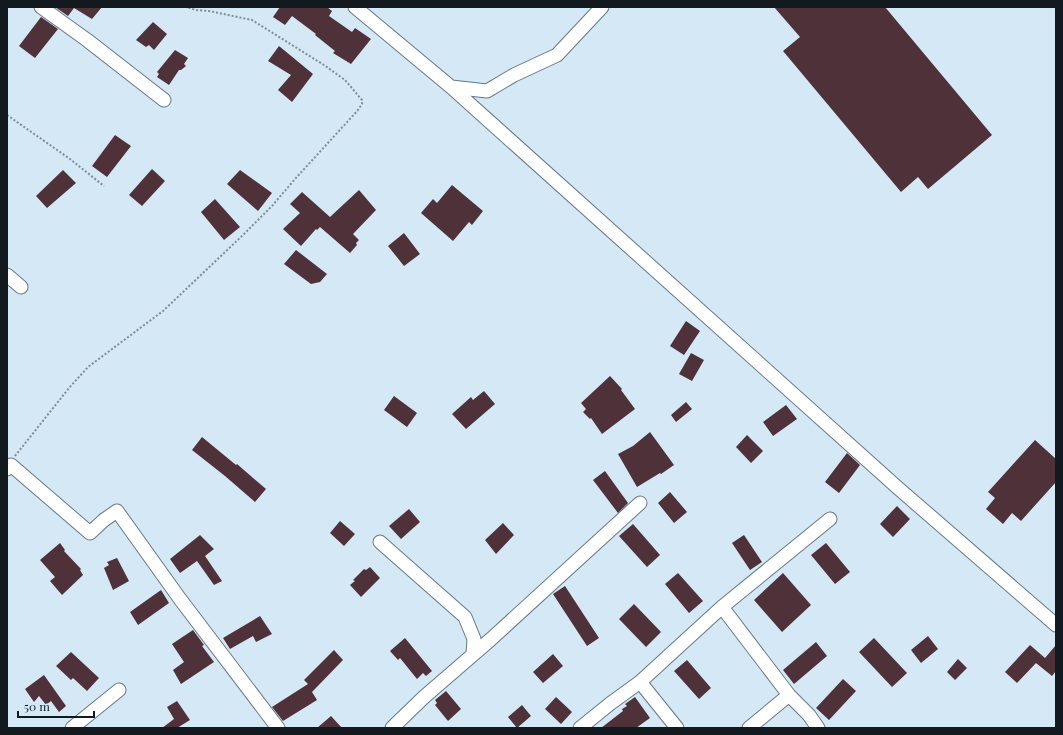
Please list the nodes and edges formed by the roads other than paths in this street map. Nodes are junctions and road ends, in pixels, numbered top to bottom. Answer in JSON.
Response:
{"nodes":[{"id":1,"x":41,"y":7,"type":"edge"},
{"id":2,"x":355,"y":7,"type":"edge"},
{"id":3,"x":602,"y":7,"type":"edge"},
{"id":4,"x":451,"y":87,"type":"junction"},
{"id":5,"x":164,"y":100,"type":"dead end"},
{"id":6,"x":7,"y":275,"type":"edge"},
{"id":7,"x":21,"y":287,"type":"dead end"},
{"id":8,"x":9,"y":467,"type":"edge"},
{"id":9,"x":640,"y":503,"type":"dead end"},
{"id":10,"x":830,"y":519,"type":"dead end"},
{"id":11,"x":380,"y":542,"type":"dead end"},
{"id":12,"x":722,"y":607,"type":"junction"},
{"id":13,"x":1056,"y":625,"type":"edge"},
{"id":14,"x":473,"y":654,"type":"junction"},
{"id":15,"x":640,"y":682,"type":"junction"},
{"id":16,"x":119,"y":690,"type":"dead end"},
{"id":17,"x":789,"y":695,"type":"junction"},
{"id":18,"x":72,"y":728,"type":"edge"},
{"id":19,"x":278,"y":728,"type":"edge"},
{"id":20,"x":392,"y":728,"type":"edge"},
{"id":21,"x":580,"y":728,"type":"edge"},
{"id":22,"x":677,"y":728,"type":"edge"},
{"id":23,"x":749,"y":728,"type":"edge"},
{"id":24,"x":818,"y":728,"type":"edge"}],
"edges":[{"from":1,"to":5,"type":"street"},
{"from":2,"to":4,"type":"street"},
{"from":3,"to":4,"type":"street"},
{"from":4,"to":13,"type":"street"},
{"from":6,"to":7,"type":"street"},
{"from":8,"to":19,"type":"street"},
{"from":9,"to":14,"type":"street"},
{"from":10,"to":12,"type":"street"},
{"from":11,"to":14,"type":"street"},
{"from":12,"to":15,"type":"street"},
{"from":12,"to":17,"type":"street"},
{"from":14,"to":20,"type":"street"},
{"from":15,"to":21,"type":"street"},
{"from":15,"to":22,"type":"street"},
{"from":16,"to":18,"type":"street"},
{"from":17,"to":23,"type":"street"},
{"from":17,"to":24,"type":"street"}]}
